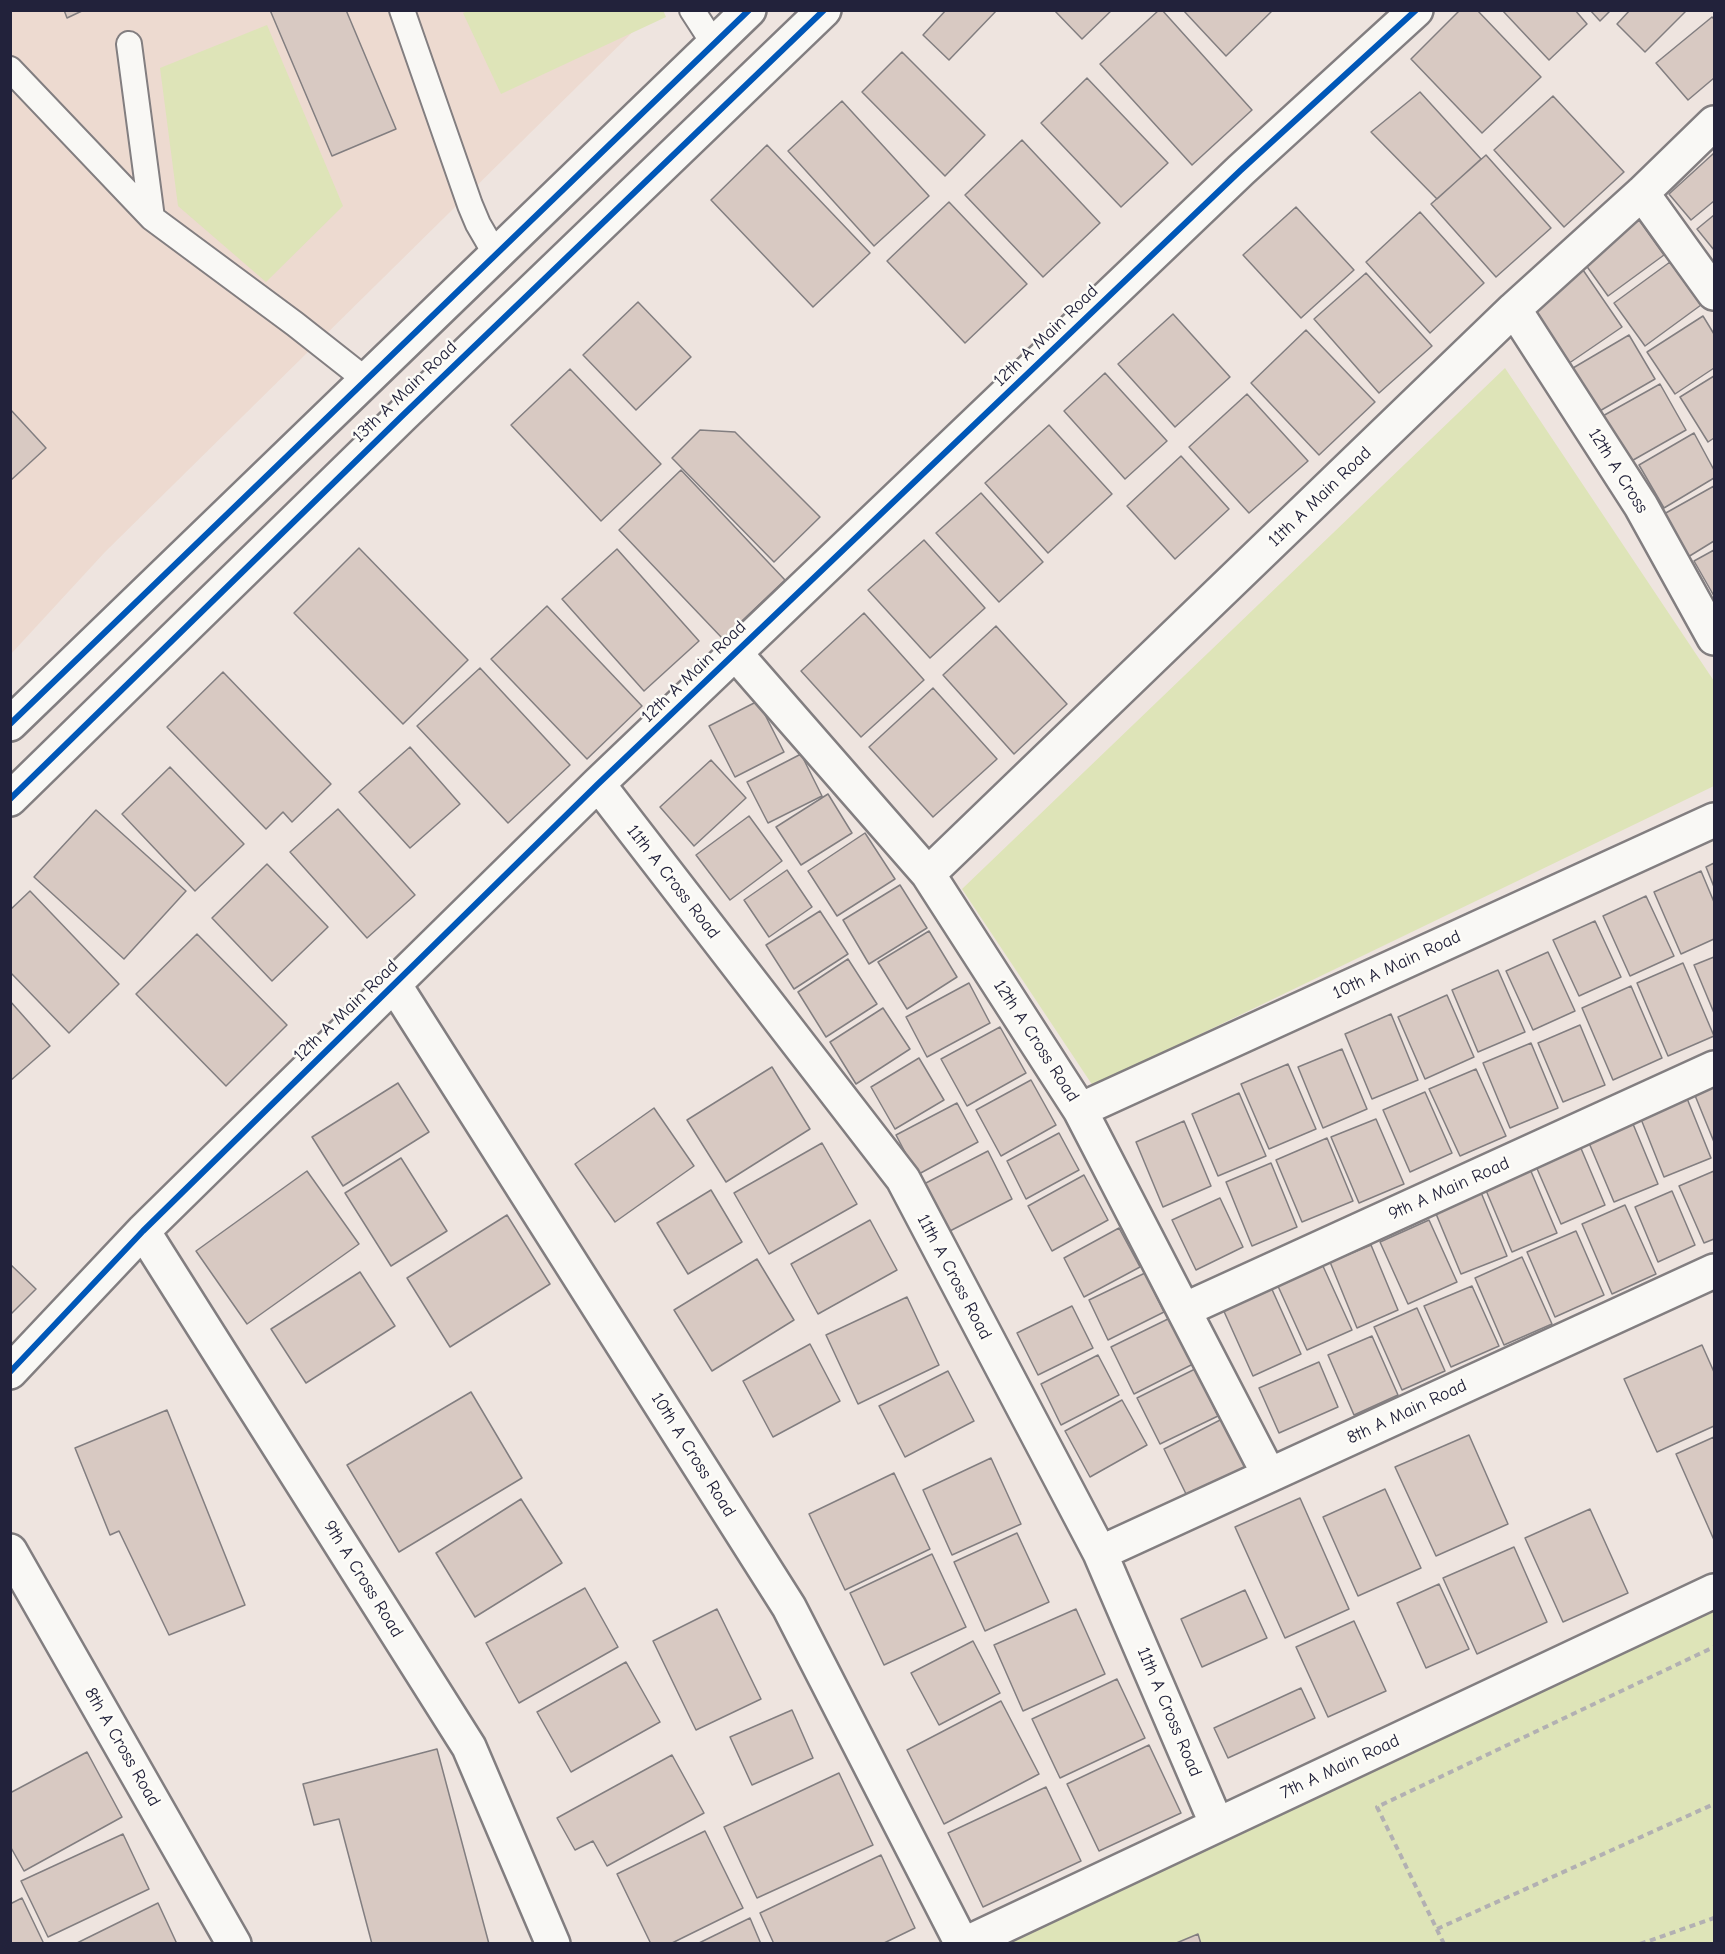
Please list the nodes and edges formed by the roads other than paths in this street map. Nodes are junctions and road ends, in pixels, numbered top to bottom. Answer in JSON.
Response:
{"nodes":[{"id":1,"x":402,"y":10,"type":"edge"},
{"id":2,"x":692,"y":10,"type":"edge"},
{"id":3,"x":749,"y":10,"type":"edge"},
{"id":4,"x":824,"y":10,"type":"edge"},
{"id":5,"x":1416,"y":10,"type":"edge"},
{"id":6,"x":129,"y":44,"type":"dead end"},
{"id":7,"x":714,"y":44,"type":"junction"},
{"id":8,"x":12,"y":74,"type":"edge"},
{"id":9,"x":750,"y":82,"type":"junction"},
{"id":10,"x":1714,"y":123,"type":"edge"},
{"id":11,"x":1642,"y":193,"type":"junction"},
{"id":12,"x":152,"y":218,"type":"junction"},
{"id":13,"x":530,"y":222,"type":"junction"},
{"id":14,"x":496,"y":255,"type":"junction"},
{"id":15,"x":566,"y":259,"type":"junction"},
{"id":16,"x":1714,"y":292,"type":"edge"},
{"id":17,"x":1514,"y":309,"type":"junction"},
{"id":18,"x":366,"y":380,"type":"junction"},
{"id":19,"x":1714,"y":638,"type":"edge"},
{"id":20,"x":735,"y":653,"type":"junction"},
{"id":21,"x":10,"y":724,"type":"edge"},
{"id":22,"x":598,"y":784,"type":"junction"},
{"id":23,"x":10,"y":799,"type":"edge"},
{"id":24,"x":1714,"y":820,"type":"edge"},
{"id":25,"x":928,"y":874,"type":"junction"},
{"id":26,"x":394,"y":984,"type":"junction"},
{"id":27,"x":1714,"y":1068,"type":"edge"},
{"id":28,"x":1080,"y":1110,"type":"junction"},
{"id":29,"x":143,"y":1231,"type":"junction"},
{"id":30,"x":1714,"y":1271,"type":"edge"},
{"id":31,"x":1184,"y":1310,"type":"junction"},
{"id":32,"x":10,"y":1371,"type":"edge"},
{"id":33,"x":1269,"y":1475,"type":"junction"},
{"id":34,"x":10,"y":1551,"type":"edge"},
{"id":35,"x":1100,"y":1552,"type":"junction"},
{"id":36,"x":1714,"y":1591,"type":"edge"},
{"id":37,"x":1217,"y":1825,"type":"junction"},
{"id":38,"x":234,"y":1944,"type":"edge"},
{"id":39,"x":553,"y":1944,"type":"edge"},
{"id":40,"x":963,"y":1944,"type":"edge"}],
"edges":[{"from":1,"to":14,"type":"lane"},
{"from":2,"to":7,"type":"lane"},
{"from":3,"to":7,"type":"street","name":"13th A Main Road"},
{"from":4,"to":9,"type":"street","name":"13th A Main Road"},
{"from":5,"to":20,"type":"street","name":"12th A Main Road"},
{"from":6,"to":12,"type":"lane"},
{"from":7,"to":9,"type":"street"},
{"from":7,"to":13,"type":"street","name":"13th A Main Road"},
{"from":8,"to":12,"type":"lane"},
{"from":9,"to":15,"type":"street","name":"13th A Main Road"},
{"from":10,"to":11,"type":"street","name":"11th A Main Road"},
{"from":11,"to":16,"type":"street"},
{"from":11,"to":17,"type":"street","name":"11th A Main Road"},
{"from":12,"to":18,"type":"lane"},
{"from":13,"to":14,"type":"street","name":"13th A Main Road"},
{"from":13,"to":15,"type":"street"},
{"from":14,"to":18,"type":"street","name":"13th A Main Road"},
{"from":15,"to":23,"type":"street","name":"13th A Main Road"},
{"from":17,"to":19,"type":"street","name":"12th A Cross"},
{"from":17,"to":25,"type":"street","name":"11th A Main Road"},
{"from":18,"to":21,"type":"street","name":"13th A Main Road"},
{"from":20,"to":22,"type":"street","name":"12th A Main Road"},
{"from":20,"to":25,"type":"street","name":"12th A Cross Road"},
{"from":22,"to":26,"type":"street","name":"12th A Main Road"},
{"from":22,"to":35,"type":"street","name":"11th A Cross Road"},
{"from":24,"to":28,"type":"street","name":"10th A Main Road"},
{"from":25,"to":28,"type":"street","name":"12th A Cross Road"},
{"from":26,"to":29,"type":"street","name":"12th A Main Road"},
{"from":26,"to":40,"type":"street","name":"10th A Cross Road"},
{"from":27,"to":31,"type":"street","name":"9th A Main Road"},
{"from":28,"to":31,"type":"street","name":"12th A Cross Road"},
{"from":29,"to":32,"type":"street","name":"12th A Main Road"},
{"from":29,"to":39,"type":"street","name":"9th A Cross Road"},
{"from":30,"to":33,"type":"street","name":"8th A Main Road"},
{"from":31,"to":33,"type":"street","name":"12th A Cross Road"},
{"from":33,"to":35,"type":"street","name":"8th A Main Road"},
{"from":34,"to":38,"type":"street","name":"8th A Cross Road"},
{"from":35,"to":37,"type":"street","name":"11th A Cross Road"},
{"from":36,"to":37,"type":"street","name":"7th A Main Road"},
{"from":37,"to":40,"type":"street","name":"7th A Main Road"}]}
